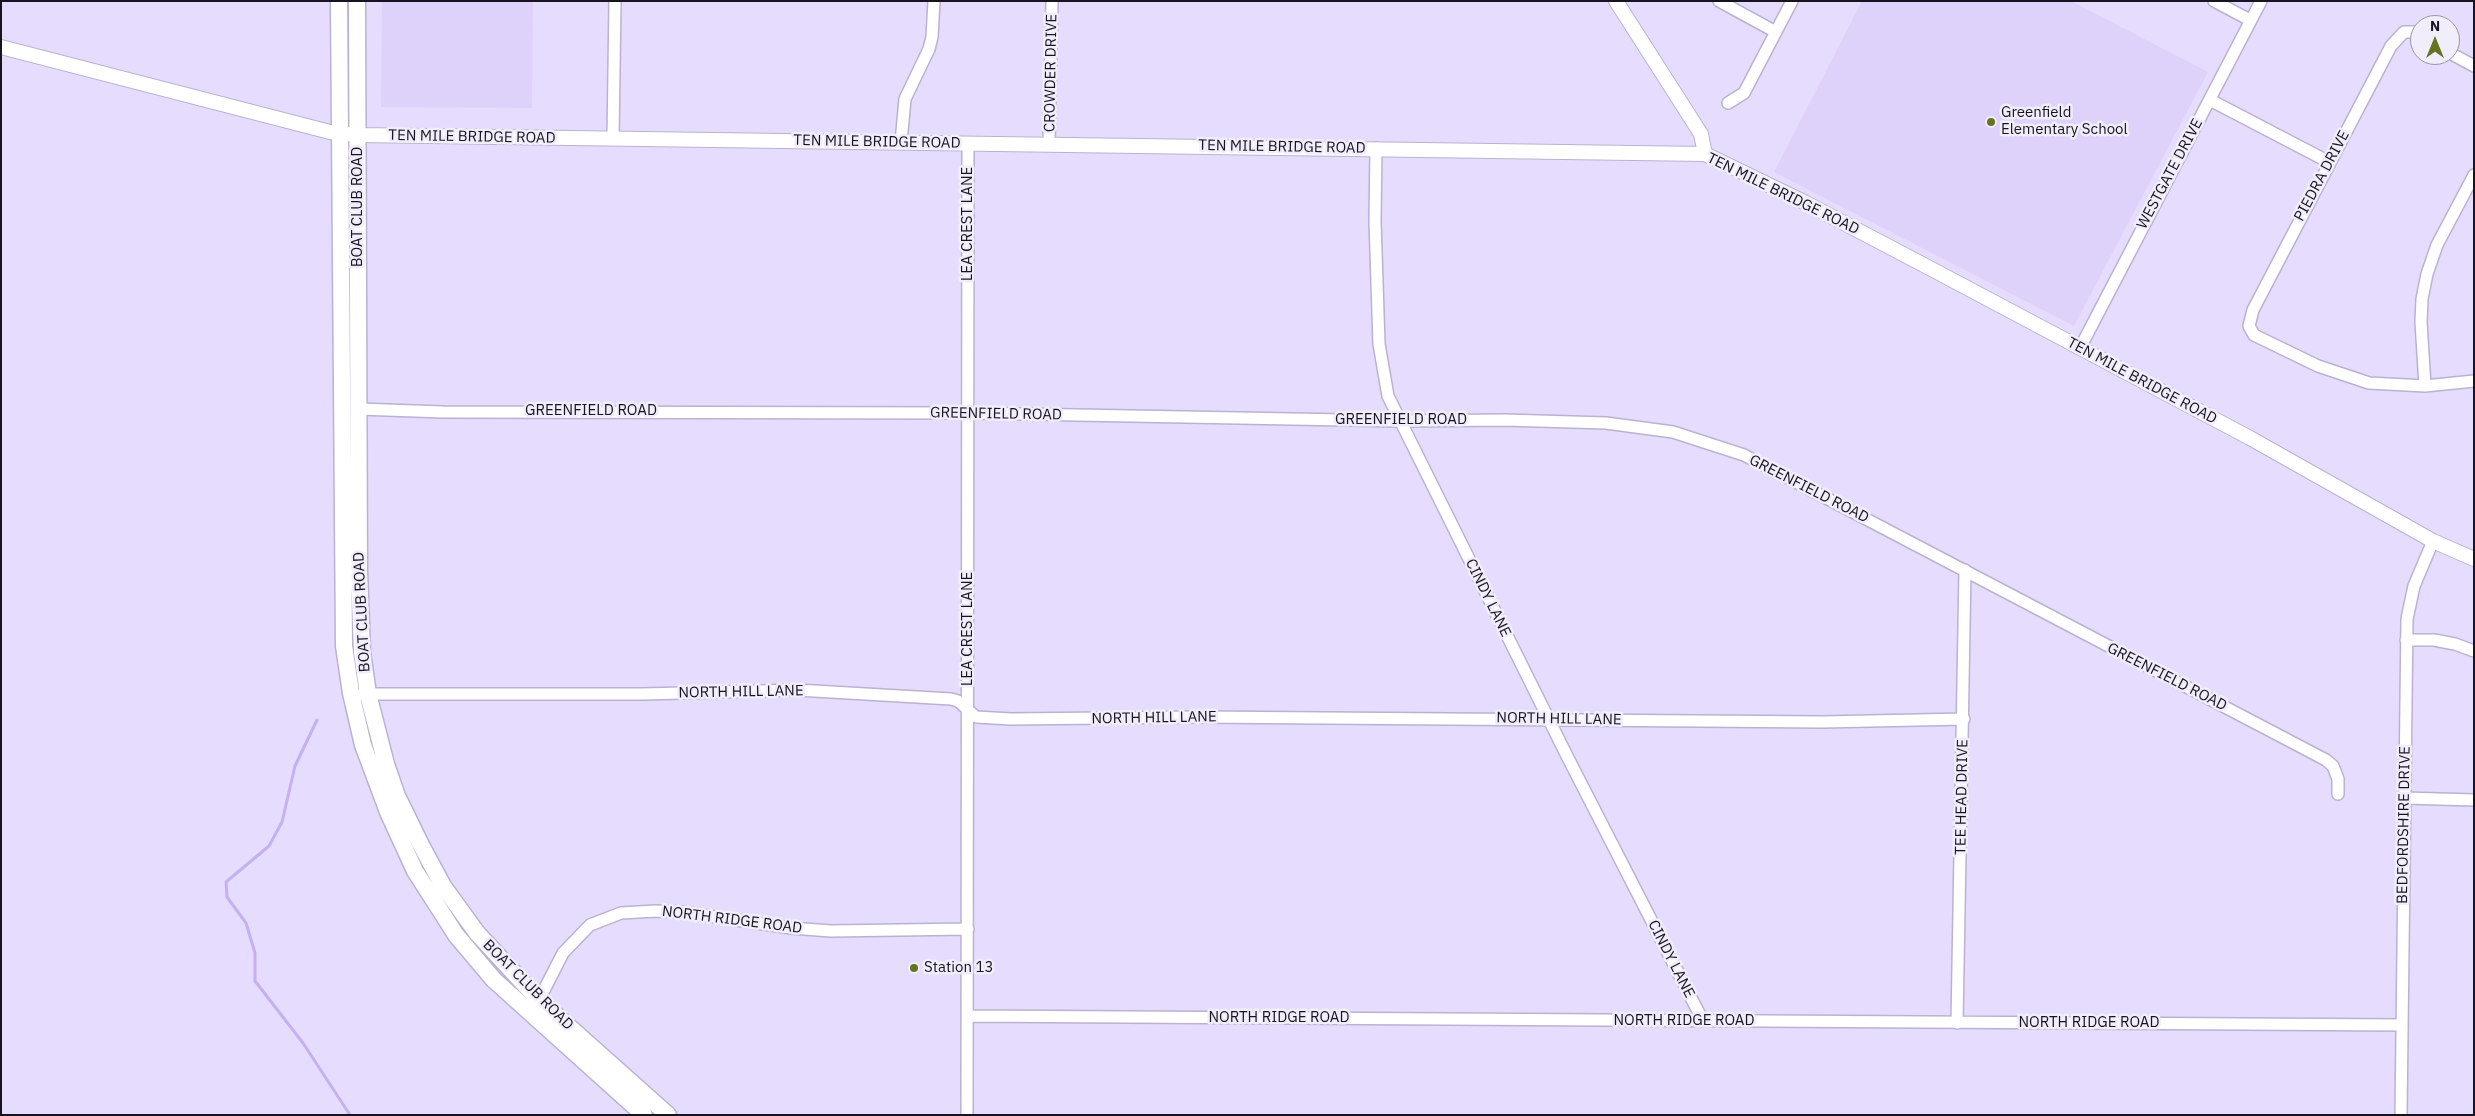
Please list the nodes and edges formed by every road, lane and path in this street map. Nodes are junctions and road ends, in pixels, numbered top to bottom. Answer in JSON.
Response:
{"nodes":[{"id":1,"x":340,"y":1,"type":"edge"},
{"id":2,"x":357,"y":1,"type":"edge"},
{"id":3,"x":614,"y":1,"type":"edge"},
{"id":4,"x":934,"y":1,"type":"edge"},
{"id":5,"x":1052,"y":1,"type":"edge"},
{"id":6,"x":1616,"y":1,"type":"edge"},
{"id":7,"x":1719,"y":1,"type":"edge"},
{"id":8,"x":1792,"y":1,"type":"edge"},
{"id":9,"x":2214,"y":1,"type":"edge"},
{"id":10,"x":2261,"y":1,"type":"edge"},
{"id":11,"x":2250,"y":20,"type":"junction"},
{"id":12,"x":1776,"y":32,"type":"junction"},
{"id":13,"x":2410,"y":32,"type":"edge"},
{"id":14,"x":1,"y":47,"type":"edge"},
{"id":15,"x":2460,"y":58,"type":"edge"},
{"id":16,"x":2474,"y":66,"type":"edge"},
{"id":17,"x":2210,"y":100,"type":"junction"},
{"id":18,"x":1728,"y":103,"type":"dead end"},
{"id":19,"x":350,"y":135,"type":"junction"},
{"id":20,"x":613,"y":139,"type":"junction"},
{"id":21,"x":901,"y":142,"type":"junction"},
{"id":22,"x":968,"y":143,"type":"junction"},
{"id":23,"x":1049,"y":144,"type":"junction"},
{"id":24,"x":1376,"y":148,"type":"junction"},
{"id":25,"x":1705,"y":154,"type":"junction"},
{"id":26,"x":2329,"y":162,"type":"junction"},
{"id":27,"x":2474,"y":175,"type":"edge"},
{"id":28,"x":2080,"y":348,"type":"junction"},
{"id":29,"x":2474,"y":381,"type":"edge"},
{"id":30,"x":2425,"y":386,"type":"junction"},
{"id":31,"x":359,"y":409,"type":"junction"},
{"id":32,"x":969,"y":413,"type":"junction"},
{"id":33,"x":1400,"y":421,"type":"junction"},
{"id":34,"x":2433,"y":541,"type":"junction"},
{"id":35,"x":2474,"y":559,"type":"edge"},
{"id":36,"x":1965,"y":570,"type":"junction"},
{"id":37,"x":2406,"y":640,"type":"junction"},
{"id":38,"x":2474,"y":651,"type":"edge"},
{"id":39,"x":351,"y":694,"type":"junction"},
{"id":40,"x":368,"y":694,"type":"junction"},
{"id":41,"x":968,"y":709,"type":"junction"},
{"id":42,"x":1548,"y":719,"type":"junction"},
{"id":43,"x":1964,"y":719,"type":"junction"},
{"id":44,"x":2338,"y":794,"type":"dead end"},
{"id":45,"x":2405,"y":798,"type":"junction"},
{"id":46,"x":2474,"y":800,"type":"edge"},
{"id":47,"x":968,"y":930,"type":"junction"},
{"id":48,"x":539,"y":1000,"type":"junction"},
{"id":49,"x":967,"y":1016,"type":"junction"},
{"id":50,"x":1702,"y":1021,"type":"junction"},
{"id":51,"x":1957,"y":1023,"type":"junction"},
{"id":52,"x":2402,"y":1025,"type":"junction"},
{"id":53,"x":644,"y":1115,"type":"edge"},
{"id":54,"x":668,"y":1115,"type":"edge"},
{"id":55,"x":967,"y":1115,"type":"edge"},
{"id":56,"x":2401,"y":1115,"type":"edge"}],
"edges":[{"from":1,"to":19,"type":"main road","name":"BOAT CLUB ROAD"},
{"from":2,"to":19,"type":"main road","name":"BOAT CLUB ROAD"},
{"from":3,"to":20,"type":"street"},
{"from":4,"to":21,"type":"street"},
{"from":5,"to":23,"type":"street","name":"CROWDER DRIVE"},
{"from":6,"to":25,"type":"street"},
{"from":7,"to":12,"type":"street"},
{"from":8,"to":12,"type":"street"},
{"from":9,"to":11,"type":"street"},
{"from":10,"to":11,"type":"street","name":"WESTGATE DRIVE"},
{"from":11,"to":17,"type":"street","name":"WESTGATE DRIVE"},
{"from":12,"to":18,"type":"street"},
{"from":13,"to":26,"type":"street","name":"PIEDRA DRIVE"},
{"from":14,"to":19,"type":"street","name":"TEN MILE BRIDGE ROAD"},
{"from":15,"to":16,"type":"street"},
{"from":17,"to":26,"type":"street"},
{"from":17,"to":28,"type":"street","name":"WESTGATE DRIVE"},
{"from":19,"to":20,"type":"street","name":"TEN MILE BRIDGE ROAD"},
{"from":19,"to":31,"type":"main road","name":"BOAT CLUB ROAD"},
{"from":19,"to":39,"type":"main road","name":"BOAT CLUB ROAD"},
{"from":20,"to":21,"type":"street","name":"TEN MILE BRIDGE ROAD"},
{"from":21,"to":22,"type":"street","name":"TEN MILE BRIDGE ROAD"},
{"from":22,"to":23,"type":"street","name":"TEN MILE BRIDGE ROAD"},
{"from":22,"to":32,"type":"street","name":"LEA CREST LANE"},
{"from":23,"to":24,"type":"street","name":"TEN MILE BRIDGE ROAD"},
{"from":24,"to":25,"type":"street","name":"TEN MILE BRIDGE ROAD"},
{"from":24,"to":33,"type":"street","name":"CINDY LANE"},
{"from":25,"to":28,"type":"street","name":"TEN MILE BRIDGE ROAD"},
{"from":26,"to":30,"type":"street","name":"PIEDRA DRIVE"},
{"from":27,"to":30,"type":"street"},
{"from":28,"to":34,"type":"street","name":"TEN MILE BRIDGE ROAD"},
{"from":29,"to":30,"type":"street"},
{"from":31,"to":32,"type":"street","name":"GREENFIELD ROAD"},
{"from":31,"to":40,"type":"main road","name":"BOAT CLUB ROAD"},
{"from":32,"to":33,"type":"street","name":"GREENFIELD ROAD"},
{"from":32,"to":41,"type":"street","name":"LEA CREST LANE"},
{"from":33,"to":36,"type":"street","name":"GREENFIELD ROAD"},
{"from":33,"to":42,"type":"street","name":"CINDY LANE"},
{"from":34,"to":35,"type":"street","name":"TEN MILE BRIDGE ROAD"},
{"from":34,"to":37,"type":"street","name":"BEDFORDSHIRE DRIVE"},
{"from":36,"to":43,"type":"street","name":"TEE HEAD DRIVE"},
{"from":36,"to":44,"type":"street","name":"GREENFIELD ROAD"},
{"from":37,"to":38,"type":"street"},
{"from":37,"to":45,"type":"street","name":"BEDFORDSHIRE DRIVE"},
{"from":39,"to":40,"type":"street","name":"NORTH HILL LANE"},
{"from":39,"to":53,"type":"main road","name":"BOAT CLUB ROAD"},
{"from":40,"to":41,"type":"street","name":"NORTH HILL LANE"},
{"from":40,"to":48,"type":"main road","name":"BOAT CLUB ROAD"},
{"from":41,"to":42,"type":"street","name":"NORTH HILL LANE"},
{"from":41,"to":47,"type":"street","name":"LEA CREST LANE"},
{"from":42,"to":43,"type":"street","name":"NORTH HILL LANE"},
{"from":42,"to":50,"type":"street","name":"CINDY LANE"},
{"from":43,"to":51,"type":"street","name":"TEE HEAD DRIVE"},
{"from":45,"to":46,"type":"street"},
{"from":45,"to":52,"type":"street","name":"BEDFORDSHIRE DRIVE"},
{"from":47,"to":48,"type":"street","name":"NORTH RIDGE ROAD"},
{"from":47,"to":49,"type":"street","name":"LEA CREST LANE"},
{"from":48,"to":54,"type":"main road","name":"BOAT CLUB ROAD"},
{"from":49,"to":50,"type":"street","name":"NORTH RIDGE ROAD"},
{"from":49,"to":55,"type":"street","name":"LEA CREST LANE"},
{"from":50,"to":51,"type":"street","name":"NORTH RIDGE ROAD"},
{"from":51,"to":52,"type":"street","name":"NORTH RIDGE ROAD"},
{"from":52,"to":56,"type":"street","name":"BEDFORDSHIRE DRIVE"}]}
